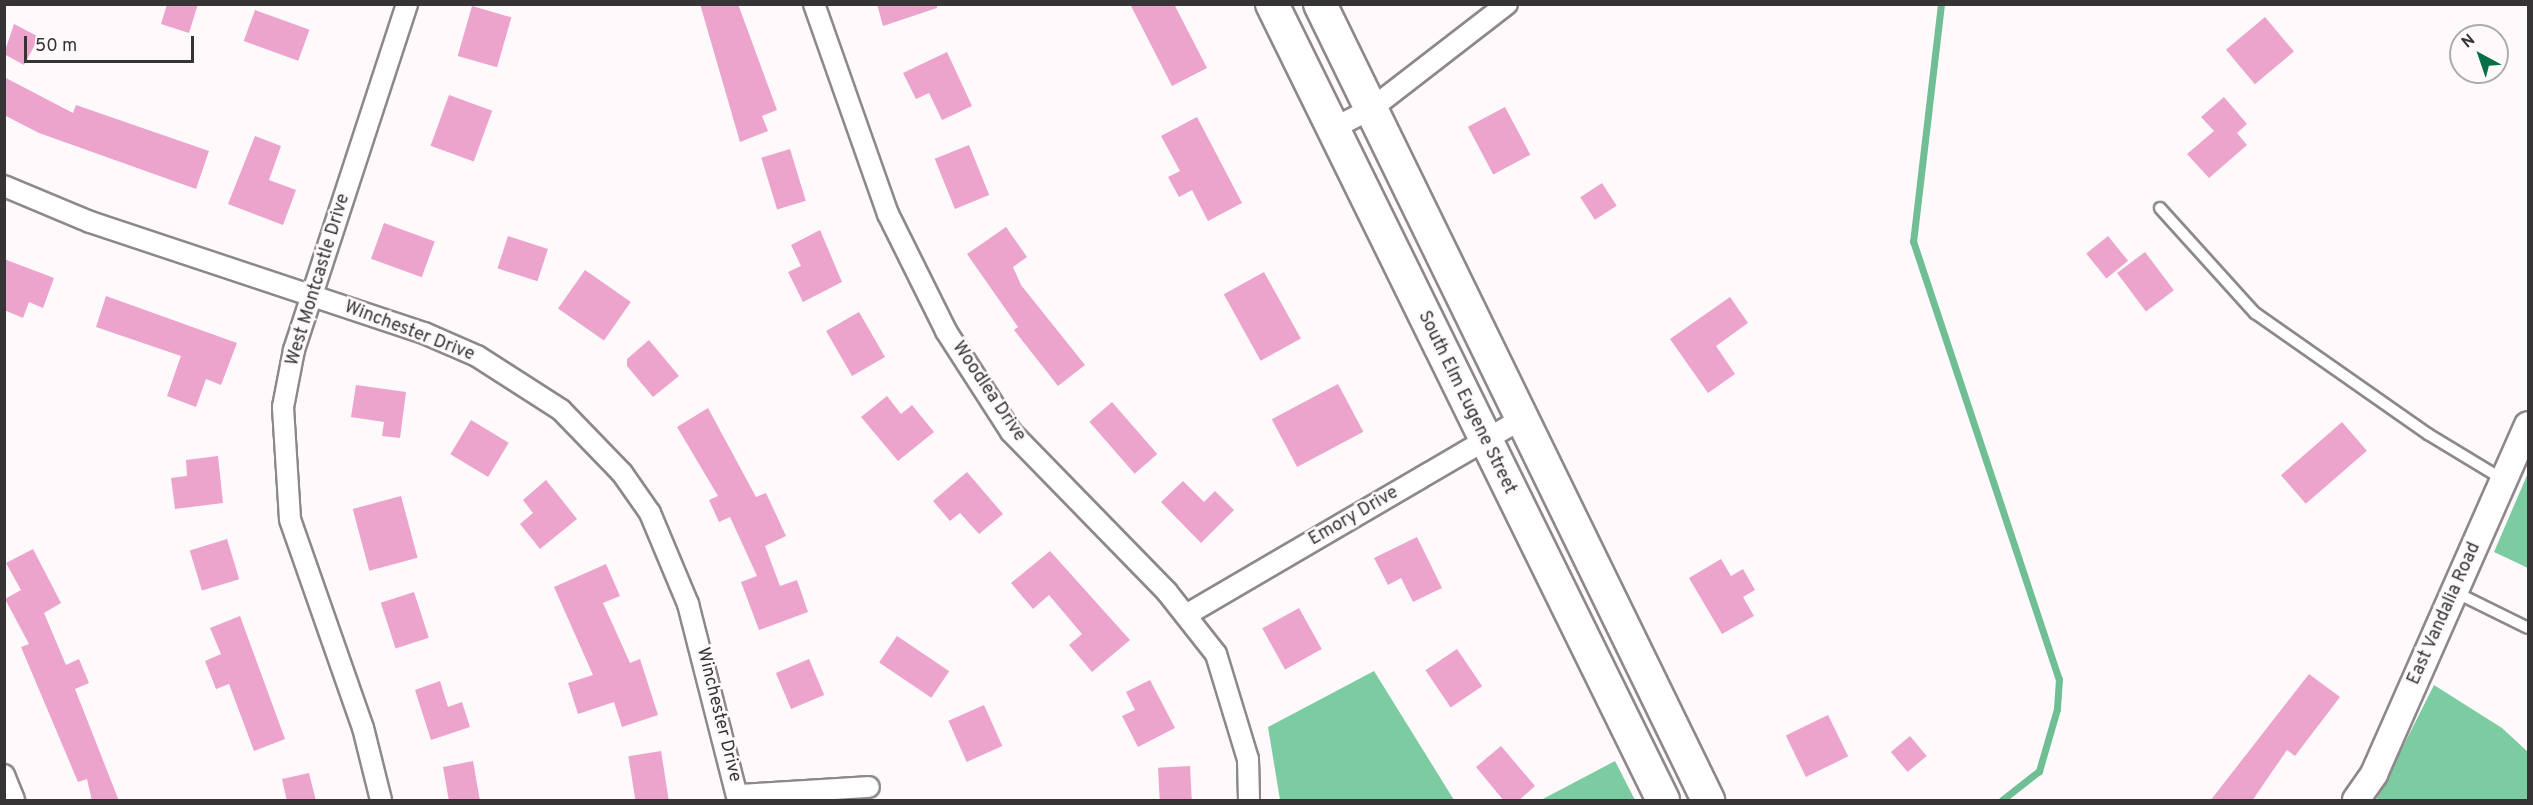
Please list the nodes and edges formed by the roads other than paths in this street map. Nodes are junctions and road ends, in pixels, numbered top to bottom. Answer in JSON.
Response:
{"nodes":[{"id":1,"x":407,"y":4,"type":"edge"},
{"id":2,"x":814,"y":4,"type":"edge"},
{"id":3,"x":1272,"y":4,"type":"edge"},
{"id":4,"x":1320,"y":4,"type":"edge"},
{"id":5,"x":1507,"y":4,"type":"edge"},
{"id":6,"x":1371,"y":109,"type":"junction"},
{"id":7,"x":1332,"y":129,"type":"junction"},
{"id":8,"x":4,"y":186,"type":"edge"},
{"id":9,"x":2160,"y":208,"type":"dead end"},
{"id":10,"x":313,"y":297,"type":"junction"},
{"id":11,"x":1521,"y":419,"type":"junction"},
{"id":12,"x":2529,"y":425,"type":"edge"},
{"id":13,"x":1484,"y":441,"type":"junction"},
{"id":14,"x":2504,"y":480,"type":"junction"},
{"id":15,"x":2455,"y":592,"type":"junction"},
{"id":16,"x":1186,"y":615,"type":"junction"},
{"id":17,"x":2529,"y":628,"type":"edge"},
{"id":18,"x":4,"y":775,"type":"edge"},
{"id":19,"x":869,"y":787,"type":"dead end"},
{"id":20,"x":738,"y":798,"type":"edge"},
{"id":21,"x":14,"y":801,"type":"edge"},
{"id":22,"x":381,"y":801,"type":"edge"},
{"id":23,"x":1249,"y":801,"type":"edge"},
{"id":24,"x":1663,"y":801,"type":"edge"},
{"id":25,"x":1708,"y":801,"type":"edge"},
{"id":26,"x":2356,"y":801,"type":"edge"}],
"edges":[{"from":1,"to":10,"type":"street","name":"West Montcastle Drive"},
{"from":2,"to":16,"type":"street","name":"Woodlea Drive"},
{"from":3,"to":7,"type":"main road","name":"South Elm Eugene Street"},
{"from":4,"to":6,"type":"main road"},
{"from":5,"to":6,"type":"street"},
{"from":6,"to":7,"type":"street"},
{"from":6,"to":11,"type":"main road"},
{"from":7,"to":13,"type":"main road","name":"South Elm Eugene Street"},
{"from":8,"to":10,"type":"street","name":"Winchester Drive"},
{"from":9,"to":14,"type":"lane"},
{"from":10,"to":20,"type":"street","name":"Winchester Drive"},
{"from":10,"to":22,"type":"street","name":"West Montcastle Drive"},
{"from":11,"to":13,"type":"street","name":"Emory Drive"},
{"from":11,"to":25,"type":"main road"},
{"from":12,"to":14,"type":"street","name":"East Vandalia Road"},
{"from":13,"to":16,"type":"street","name":"Emory Drive"},
{"from":13,"to":24,"type":"main road","name":"South Elm Eugene Street"},
{"from":14,"to":15,"type":"street","name":"East Vandalia Road"},
{"from":15,"to":17,"type":"lane"},
{"from":15,"to":26,"type":"street","name":"East Vandalia Road"},
{"from":16,"to":23,"type":"street","name":"Woodlea Drive"},
{"from":18,"to":21,"type":"street"},
{"from":19,"to":20,"type":"street"}]}
